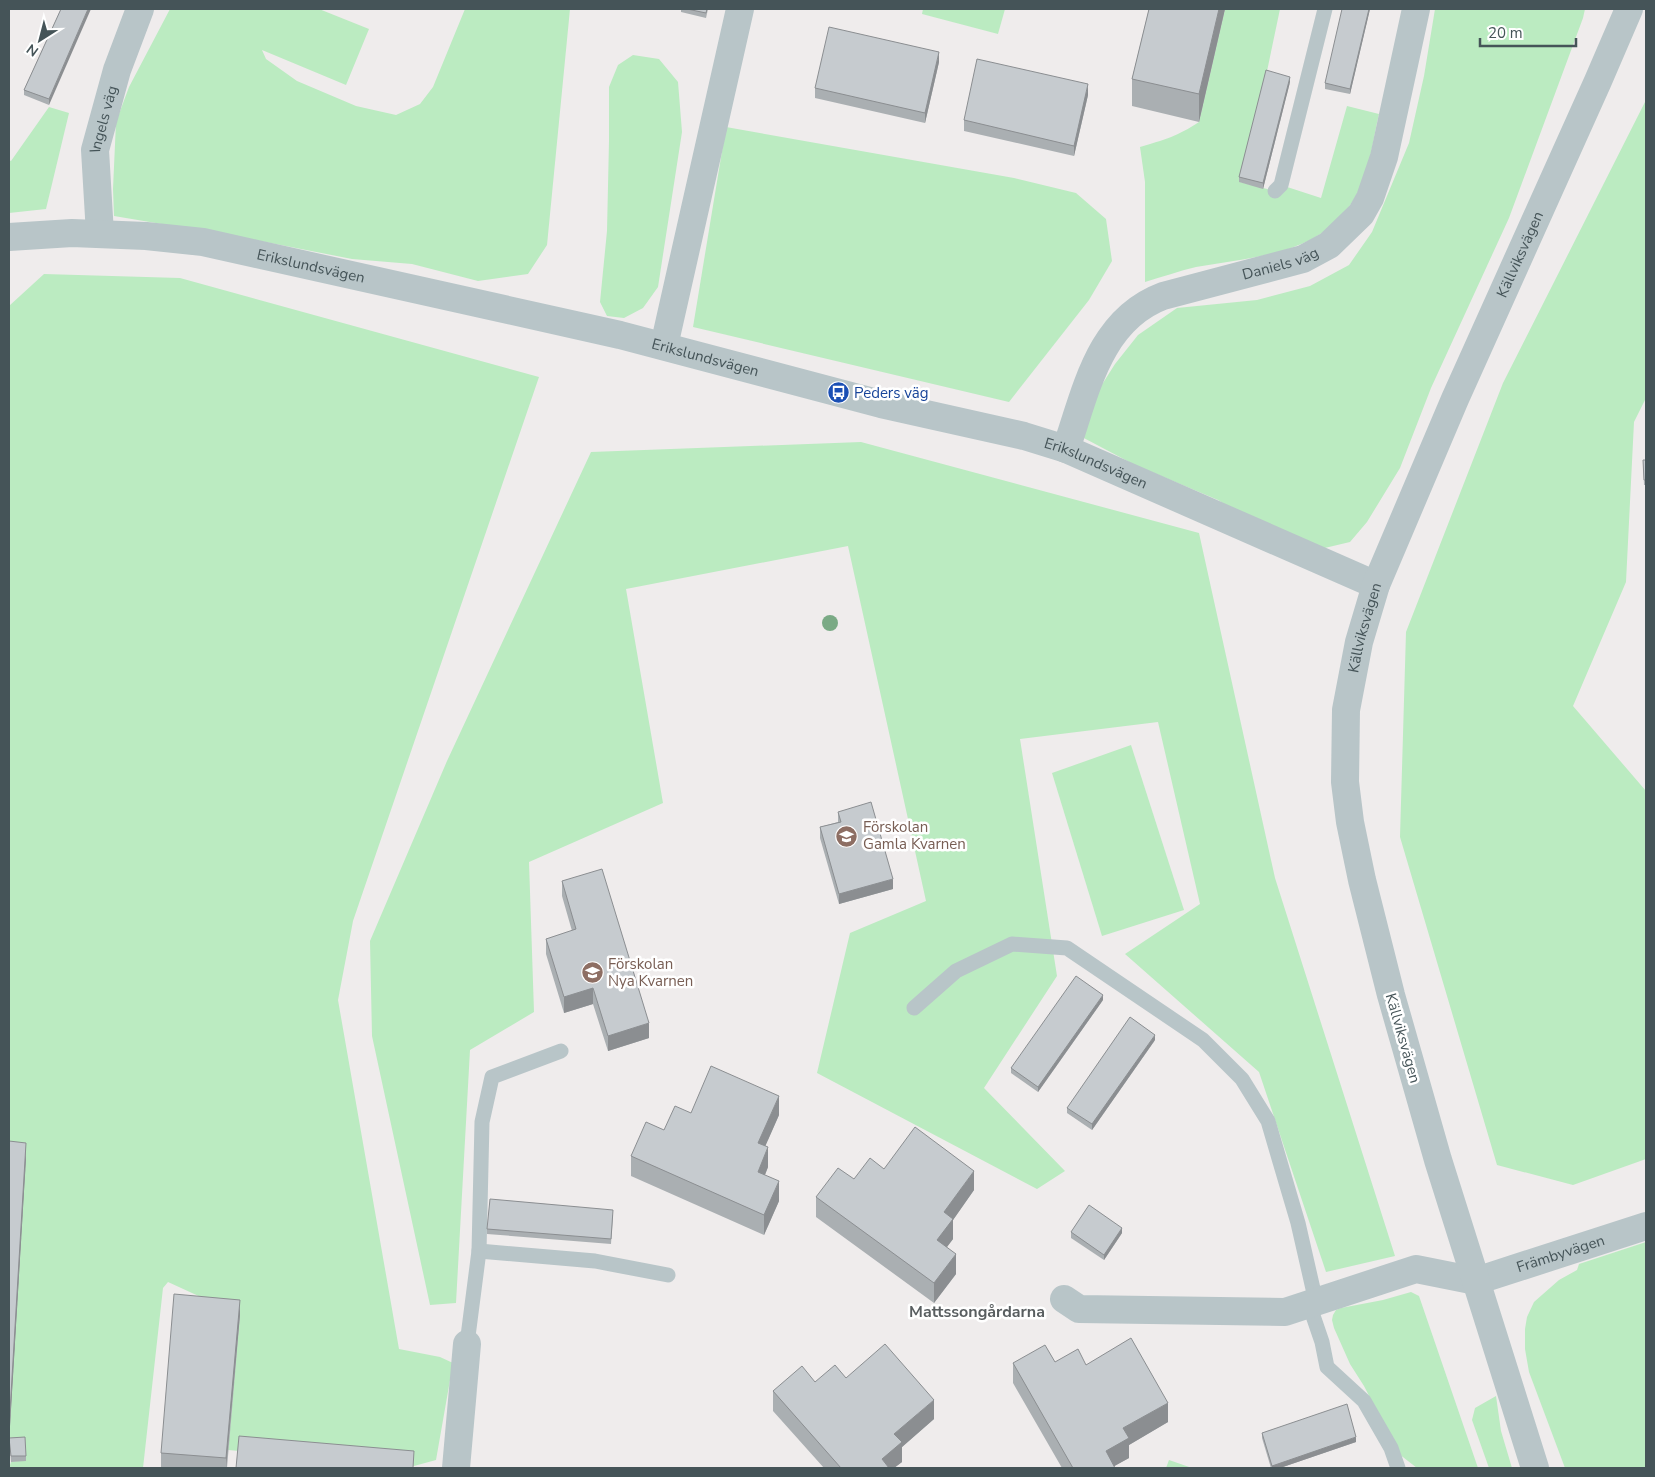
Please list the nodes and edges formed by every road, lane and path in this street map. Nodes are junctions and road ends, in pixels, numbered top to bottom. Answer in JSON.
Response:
{"nodes":[{"id":1,"x":140,"y":9,"type":"edge"},
{"id":2,"x":740,"y":9,"type":"edge"},
{"id":3,"x":1325,"y":9,"type":"edge"},
{"id":4,"x":1416,"y":9,"type":"edge"},
{"id":5,"x":1629,"y":9,"type":"edge"},
{"id":6,"x":1275,"y":191,"type":"dead end"},
{"id":7,"x":100,"y":234,"type":"junction"},
{"id":8,"x":9,"y":237,"type":"edge"},
{"id":9,"x":664,"y":346,"type":"junction"},
{"id":10,"x":1066,"y":449,"type":"junction"},
{"id":11,"x":1376,"y":585,"type":"junction"},
{"id":12,"x":914,"y":1008,"type":"dead end"},
{"id":13,"x":561,"y":1051,"type":"dead end"},
{"id":14,"x":1646,"y":1226,"type":"edge"},
{"id":15,"x":479,"y":1251,"type":"junction"},
{"id":16,"x":668,"y":1275,"type":"dead end"},
{"id":17,"x":1476,"y":1281,"type":"junction"},
{"id":18,"x":1064,"y":1299,"type":"dead end"},
{"id":19,"x":1313,"y":1303,"type":"junction"},
{"id":20,"x":467,"y":1344,"type":"joint"},
{"id":21,"x":456,"y":1468,"type":"edge"},
{"id":22,"x":1398,"y":1468,"type":"edge"},
{"id":23,"x":1535,"y":1468,"type":"edge"}],
"edges":[{"from":1,"to":7,"type":"street","name":"Ingels väg"},
{"from":2,"to":9,"type":"street"},
{"from":3,"to":6,"type":"lane"},
{"from":4,"to":10,"type":"street","name":"Daniels väg"},
{"from":5,"to":11,"type":"street","name":"Källviksvägen"},
{"from":7,"to":8,"type":"street","name":"Erikslundsvägen"},
{"from":7,"to":9,"type":"street","name":"Erikslundsvägen"},
{"from":9,"to":10,"type":"street","name":"Erikslundsvägen"},
{"from":10,"to":11,"type":"street","name":"Erikslundsvägen"},
{"from":11,"to":17,"type":"street","name":"Källviksvägen"},
{"from":12,"to":19,"type":"lane"},
{"from":13,"to":15,"type":"lane"},
{"from":14,"to":17,"type":"street","name":"Främbyvägen"},
{"from":15,"to":16,"type":"lane"},
{"from":15,"to":20,"type":"lane"},
{"from":17,"to":19,"type":"street"},
{"from":17,"to":23,"type":"street","name":"Källviksvägen"},
{"from":18,"to":19,"type":"street"},
{"from":19,"to":22,"type":"lane"},
{"from":20,"to":21,"type":"street"}]}
